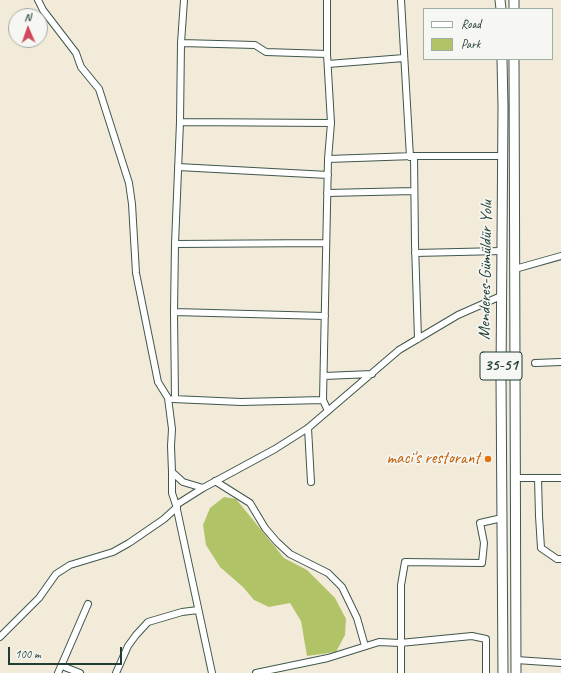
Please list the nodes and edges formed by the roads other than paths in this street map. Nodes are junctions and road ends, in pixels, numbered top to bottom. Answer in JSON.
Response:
{"nodes":[{"id":1,"x":38,"y":0,"type":"edge"},
{"id":2,"x":184,"y":0,"type":"edge"},
{"id":3,"x":327,"y":0,"type":"edge"},
{"id":4,"x":401,"y":0,"type":"edge"},
{"id":5,"x":181,"y":42,"type":"junction"},
{"id":6,"x":328,"y":54,"type":"junction"},
{"id":7,"x":404,"y":58,"type":"junction"},
{"id":8,"x":502,"y":60,"type":"edge"},
{"id":9,"x":514,"y":60,"type":"edge"},
{"id":10,"x":328,"y":64,"type":"junction"},
{"id":11,"x":180,"y":122,"type":"junction"},
{"id":12,"x":331,"y":123,"type":"junction"},
{"id":13,"x":503,"y":156,"type":"junction"},
{"id":14,"x":412,"y":157,"type":"junction"},
{"id":15,"x":328,"y":159,"type":"junction"},
{"id":16,"x":178,"y":167,"type":"junction"},
{"id":17,"x":328,"y":175,"type":"junction"},
{"id":18,"x":414,"y":191,"type":"junction"},
{"id":19,"x":327,"y":193,"type":"junction"},
{"id":20,"x":326,"y":243,"type":"junction"},
{"id":21,"x":176,"y":244,"type":"junction"},
{"id":22,"x":502,"y":251,"type":"junction"},
{"id":23,"x":415,"y":253,"type":"junction"},
{"id":24,"x":561,"y":256,"type":"edge"},
{"id":25,"x":515,"y":269,"type":"junction"},
{"id":26,"x":501,"y":296,"type":"junction"},
{"id":27,"x":174,"y":312,"type":"junction"},
{"id":28,"x":325,"y":316,"type":"junction"},
{"id":29,"x":418,"y":339,"type":"junction"},
{"id":30,"x":561,"y":362,"type":"edge"},
{"id":31,"x":535,"y":363,"type":"dead end"},
{"id":32,"x":372,"y":374,"type":"junction"},
{"id":33,"x":324,"y":376,"type":"junction"},
{"id":34,"x":168,"y":398,"type":"junction"},
{"id":35,"x":175,"y":399,"type":"junction"},
{"id":36,"x":323,"y":400,"type":"junction"},
{"id":37,"x":328,"y":411,"type":"junction"},
{"id":38,"x":308,"y":428,"type":"junction"},
{"id":39,"x":172,"y":472,"type":"junction"},
{"id":40,"x":516,"y":478,"type":"junction"},
{"id":41,"x":538,"y":478,"type":"junction"},
{"id":42,"x":561,"y":478,"type":"edge"},
{"id":43,"x":215,"y":481,"type":"junction"},
{"id":44,"x":311,"y":482,"type":"dead end"},
{"id":45,"x":203,"y":488,"type":"junction"},
{"id":46,"x":176,"y":506,"type":"junction"},
{"id":47,"x":502,"y":518,"type":"junction"},
{"id":48,"x":561,"y":559,"type":"edge"},
{"id":49,"x":88,"y":604,"type":"dead end"},
{"id":50,"x":198,"y":610,"type":"junction"},
{"id":51,"x":0,"y":637,"type":"edge"},
{"id":52,"x":400,"y":643,"type":"junction"},
{"id":53,"x":365,"y":646,"type":"junction"},
{"id":54,"x":516,"y":660,"type":"junction"},
{"id":55,"x":561,"y":663,"type":"edge"},
{"id":56,"x":62,"y":666,"type":"junction"},
{"id":57,"x":58,"y":673,"type":"edge"},
{"id":58,"x":80,"y":673,"type":"edge"},
{"id":59,"x":116,"y":673,"type":"edge"},
{"id":60,"x":212,"y":673,"type":"edge"},
{"id":61,"x":256,"y":673,"type":"edge"},
{"id":62,"x":401,"y":673,"type":"edge"},
{"id":63,"x":486,"y":673,"type":"edge"},
{"id":64,"x":503,"y":673,"type":"edge"},
{"id":65,"x":516,"y":673,"type":"edge"}],
"edges":[{"from":1,"to":34,"type":"street"},
{"from":2,"to":5,"type":"street"},
{"from":3,"to":6,"type":"street"},
{"from":4,"to":7,"type":"street"},
{"from":5,"to":6,"type":"street"},
{"from":5,"to":11,"type":"street"},
{"from":6,"to":10,"type":"street"},
{"from":7,"to":10,"type":"street"},
{"from":7,"to":14,"type":"street"},
{"from":8,"to":13,"type":"main road","name":"Menderes-Gümüldür Yolu","number":"35-51"},
{"from":9,"to":25,"type":"main road","name":"Menderes-Gümüldür Yolu","number":"35-51"},
{"from":10,"to":12,"type":"street"},
{"from":11,"to":12,"type":"street"},
{"from":11,"to":16,"type":"street"},
{"from":12,"to":15,"type":"street"},
{"from":13,"to":14,"type":"street"},
{"from":13,"to":22,"type":"main road","name":"Menderes-Gümüldür Yolu","number":"35-51"},
{"from":14,"to":15,"type":"street"},
{"from":14,"to":18,"type":"street"},
{"from":15,"to":17,"type":"street"},
{"from":16,"to":17,"type":"street"},
{"from":16,"to":21,"type":"street"},
{"from":17,"to":19,"type":"street"},
{"from":18,"to":19,"type":"street"},
{"from":18,"to":23,"type":"street"},
{"from":19,"to":20,"type":"street"},
{"from":20,"to":21,"type":"street"},
{"from":20,"to":28,"type":"street"},
{"from":21,"to":27,"type":"street"},
{"from":22,"to":23,"type":"street"},
{"from":22,"to":26,"type":"main road","name":"Menderes-Gümüldür Yolu","number":"35-51"},
{"from":23,"to":29,"type":"street"},
{"from":24,"to":25,"type":"street"},
{"from":25,"to":40,"type":"main road","name":"Menderes-Gümüldür Yolu","number":"35-51"},
{"from":26,"to":29,"type":"street"},
{"from":26,"to":47,"type":"main road","name":"Menderes-Gümüldür Yolu","number":"35-51"},
{"from":27,"to":28,"type":"street"},
{"from":27,"to":35,"type":"street"},
{"from":28,"to":33,"type":"street"},
{"from":29,"to":32,"type":"street"},
{"from":30,"to":31,"type":"street"},
{"from":32,"to":33,"type":"street"},
{"from":32,"to":37,"type":"street"},
{"from":33,"to":36,"type":"street"},
{"from":34,"to":35,"type":"street"},
{"from":34,"to":39,"type":"street"},
{"from":35,"to":36,"type":"street"},
{"from":36,"to":37,"type":"street"},
{"from":37,"to":38,"type":"street"},
{"from":38,"to":43,"type":"street"},
{"from":38,"to":44,"type":"street"},
{"from":39,"to":45,"type":"street"},
{"from":39,"to":46,"type":"street"},
{"from":40,"to":41,"type":"street"},
{"from":40,"to":54,"type":"main road","name":"Menderes-Gümüldür Yolu","number":"35-51"},
{"from":41,"to":42,"type":"street"},
{"from":41,"to":48,"type":"street"},
{"from":43,"to":45,"type":"street"},
{"from":43,"to":53,"type":"street"},
{"from":45,"to":46,"type":"street"},
{"from":46,"to":50,"type":"street"},
{"from":46,"to":51,"type":"street"},
{"from":47,"to":52,"type":"street"},
{"from":47,"to":64,"type":"main road","name":"Menderes-Gümüldür Yolu","number":"35-51"},
{"from":49,"to":56,"type":"street"},
{"from":50,"to":59,"type":"street"},
{"from":50,"to":60,"type":"street"},
{"from":52,"to":53,"type":"street"},
{"from":52,"to":62,"type":"street"},
{"from":52,"to":63,"type":"street"},
{"from":53,"to":61,"type":"street"},
{"from":54,"to":55,"type":"street"},
{"from":54,"to":65,"type":"main road","name":"Menderes-Gümüldür Yolu","number":"35-51"},
{"from":56,"to":57,"type":"street"},
{"from":56,"to":58,"type":"street"}]}
